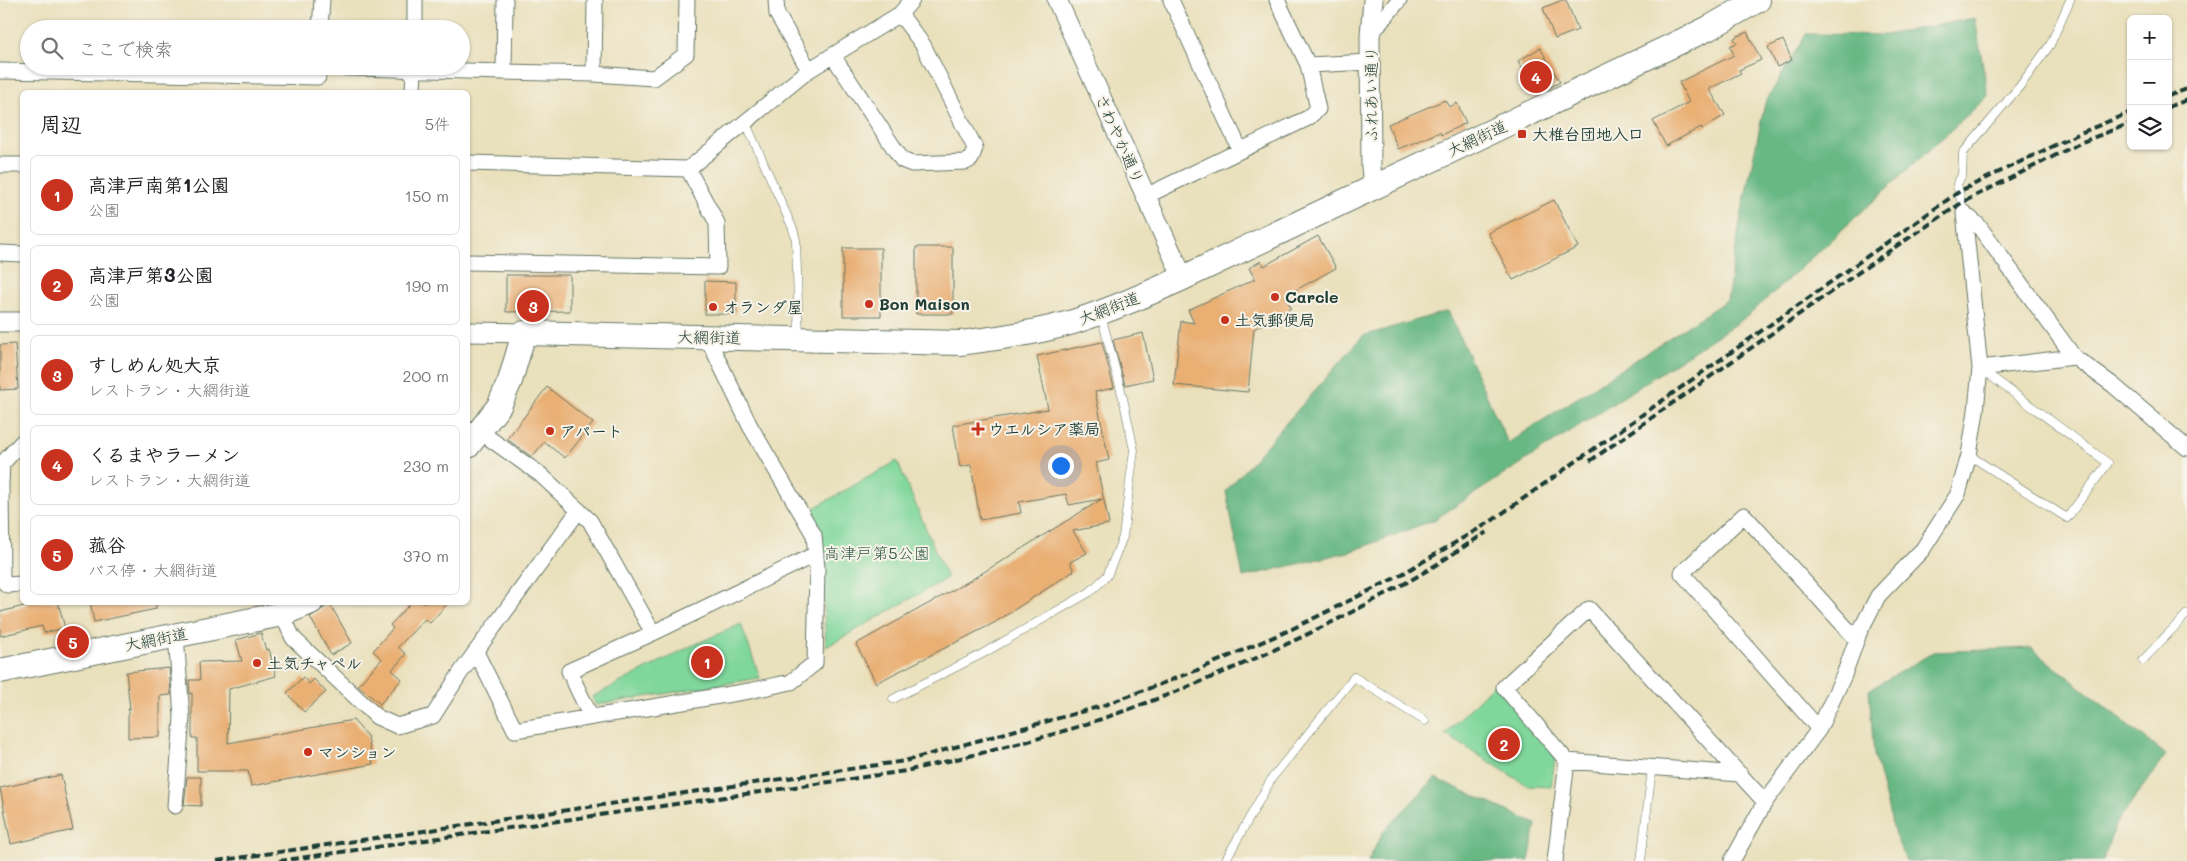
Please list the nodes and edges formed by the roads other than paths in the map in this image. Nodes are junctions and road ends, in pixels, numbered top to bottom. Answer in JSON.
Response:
{"nodes":[{"id":1,"x":322,"y":0,"type":"edge"},
{"id":2,"x":415,"y":0,"type":"edge"},
{"id":3,"x":505,"y":0,"type":"edge"},
{"id":4,"x":595,"y":0,"type":"edge"},
{"id":5,"x":688,"y":0,"type":"edge"},
{"id":6,"x":776,"y":0,"type":"edge"},
{"id":7,"x":912,"y":0,"type":"edge"},
{"id":8,"x":1057,"y":0,"type":"edge"},
{"id":9,"x":1171,"y":0,"type":"edge"},
{"id":10,"x":1277,"y":0,"type":"edge"},
{"id":11,"x":1373,"y":0,"type":"edge"},
{"id":12,"x":1399,"y":0,"type":"edge"},
{"id":13,"x":1758,"y":0,"type":"edge"},
{"id":14,"x":2070,"y":0,"type":"edge"},
{"id":15,"x":900,"y":14,"type":"junction"},
{"id":16,"x":321,"y":20,"type":"edge"},
{"id":17,"x":414,"y":20,"type":"edge"},
{"id":18,"x":1370,"y":35,"type":"junction"},
{"id":19,"x":833,"y":56,"type":"junction"},
{"id":20,"x":1371,"y":62,"type":"junction"},
{"id":21,"x":1308,"y":65,"type":"junction"},
{"id":22,"x":470,"y":70,"type":"edge"},
{"id":23,"x":809,"y":70,"type":"junction"},
{"id":24,"x":0,"y":71,"type":"edge"},
{"id":25,"x":20,"y":71,"type":"edge"},
{"id":26,"x":504,"y":72,"type":"junction"},
{"id":27,"x":594,"y":74,"type":"junction"},
{"id":28,"x":318,"y":75,"type":"edge"},
{"id":29,"x":414,"y":75,"type":"edge"},
{"id":30,"x":318,"y":90,"type":"edge"},
{"id":31,"x":413,"y":90,"type":"edge"},
{"id":32,"x":745,"y":120,"type":"junction"},
{"id":33,"x":1240,"y":150,"type":"junction"},
{"id":34,"x":470,"y":162,"type":"edge"},
{"id":35,"x":0,"y":165,"type":"edge"},
{"id":36,"x":20,"y":165,"type":"edge"},
{"id":37,"x":688,"y":169,"type":"junction"},
{"id":38,"x":1373,"y":187,"type":"junction"},
{"id":39,"x":1146,"y":196,"type":"junction"},
{"id":40,"x":1964,"y":213,"type":"junction"},
{"id":41,"x":0,"y":253,"type":"edge"},
{"id":42,"x":20,"y":254,"type":"edge"},
{"id":43,"x":470,"y":262,"type":"edge"},
{"id":44,"x":1183,"y":278,"type":"junction"},
{"id":45,"x":1100,"y":313,"type":"junction"},
{"id":46,"x":0,"y":322,"type":"edge"},
{"id":47,"x":20,"y":322,"type":"edge"},
{"id":48,"x":470,"y":332,"type":"edge"},
{"id":49,"x":524,"y":333,"type":"junction"},
{"id":50,"x":707,"y":337,"type":"junction"},
{"id":51,"x":800,"y":340,"type":"junction"},
{"id":52,"x":2074,"y":357,"type":"junction"},
{"id":53,"x":1980,"y":368,"type":"junction"},
{"id":54,"x":473,"y":438,"type":"edge"},
{"id":55,"x":20,"y":444,"type":"edge"},
{"id":56,"x":2187,"y":448,"type":"edge"},
{"id":57,"x":1969,"y":455,"type":"junction"},
{"id":58,"x":579,"y":510,"type":"junction"},
{"id":59,"x":816,"y":554,"type":"junction"},
{"id":60,"x":20,"y":584,"type":"edge"},
{"id":61,"x":304,"y":605,"type":"edge"},
{"id":62,"x":282,"y":614,"type":"junction"},
{"id":63,"x":2187,"y":614,"type":"edge"},
{"id":64,"x":654,"y":633,"type":"junction"},
{"id":65,"x":176,"y":635,"type":"junction"},
{"id":66,"x":1857,"y":640,"type":"junction"},
{"id":67,"x":476,"y":652,"type":"junction"},
{"id":68,"x":2143,"y":660,"type":"dead end"},
{"id":69,"x":0,"y":671,"type":"edge"},
{"id":70,"x":893,"y":699,"type":"dead end"},
{"id":71,"x":591,"y":717,"type":"junction"},
{"id":72,"x":1425,"y":722,"type":"dead end"},
{"id":73,"x":1819,"y":729,"type":"junction"},
{"id":74,"x":1568,"y":761,"type":"junction"},
{"id":75,"x":1652,"y":768,"type":"junction"},
{"id":76,"x":1740,"y":774,"type":"junction"},
{"id":77,"x":1765,"y":802,"type":"junction"},
{"id":78,"x":175,"y":806,"type":"dead end"},
{"id":79,"x":1226,"y":861,"type":"edge"},
{"id":80,"x":1555,"y":861,"type":"edge"},
{"id":81,"x":1641,"y":861,"type":"edge"},
{"id":82,"x":1732,"y":861,"type":"edge"}],
"edges":[{"from":1,"to":16,"type":"street"},
{"from":2,"to":17,"type":"street"},
{"from":3,"to":26,"type":"street"},
{"from":4,"to":27,"type":"street"},
{"from":5,"to":27,"type":"street"},
{"from":6,"to":23,"type":"street"},
{"from":7,"to":15,"type":"street"},
{"from":8,"to":39,"type":"street","name":"さわやか通り"},
{"from":9,"to":33,"type":"street"},
{"from":10,"to":21,"type":"street"},
{"from":11,"to":18,"type":"street","name":"ふれあい通り"},
{"from":12,"to":18,"type":"street"},
{"from":13,"to":38,"type":"main road","name":"大網街道"},
{"from":14,"to":40,"type":"lane"},
{"from":15,"to":19,"type":"street"},
{"from":15,"to":19,"type":"street"},
{"from":18,"to":20,"type":"street","name":"ふれあい通り"},
{"from":19,"to":23,"type":"street"},
{"from":20,"to":21,"type":"street"},
{"from":20,"to":38,"type":"street","name":"ふれあい通り"},
{"from":21,"to":33,"type":"street"},
{"from":22,"to":26,"type":"street"},
{"from":23,"to":32,"type":"street"},
{"from":24,"to":25,"type":"street"},
{"from":26,"to":27,"type":"street"},
{"from":28,"to":30,"type":"street"},
{"from":29,"to":31,"type":"street"},
{"from":32,"to":37,"type":"street"},
{"from":32,"to":51,"type":"lane"},
{"from":33,"to":39,"type":"street"},
{"from":34,"to":37,"type":"street"},
{"from":35,"to":36,"type":"street"},
{"from":37,"to":43,"type":"street"},
{"from":38,"to":44,"type":"main road","name":"大網街道"},
{"from":39,"to":44,"type":"street","name":"さわやか通り"},
{"from":40,"to":52,"type":"street"},
{"from":40,"to":53,"type":"street"},
{"from":41,"to":42,"type":"street"},
{"from":44,"to":45,"type":"main road","name":"大網街道"},
{"from":45,"to":51,"type":"main road","name":"大網街道"},
{"from":45,"to":70,"type":"lane"},
{"from":46,"to":47,"type":"street"},
{"from":48,"to":49,"type":"street"},
{"from":49,"to":50,"type":"main road","name":"大網街道"},
{"from":49,"to":54,"type":"main road"},
{"from":50,"to":51,"type":"main road","name":"大網街道"},
{"from":50,"to":59,"type":"street"},
{"from":52,"to":53,"type":"street"},
{"from":52,"to":56,"type":"street"},
{"from":53,"to":57,"type":"street"},
{"from":53,"to":57,"type":"lane"},
{"from":54,"to":58,"type":"street"},
{"from":55,"to":60,"type":"street"},
{"from":57,"to":66,"type":"street"},
{"from":58,"to":64,"type":"street"},
{"from":58,"to":67,"type":"street"},
{"from":59,"to":64,"type":"street"},
{"from":59,"to":71,"type":"street"},
{"from":61,"to":62,"type":"main road","name":"大網街道"},
{"from":62,"to":65,"type":"main road","name":"大網街道"},
{"from":62,"to":67,"type":"street"},
{"from":63,"to":68,"type":"lane"},
{"from":64,"to":71,"type":"street"},
{"from":65,"to":69,"type":"main road","name":"大網街道"},
{"from":65,"to":78,"type":"street"},
{"from":66,"to":73,"type":"street"},
{"from":66,"to":73,"type":"street"},
{"from":67,"to":71,"type":"street"},
{"from":72,"to":79,"type":"lane"},
{"from":73,"to":77,"type":"street"},
{"from":74,"to":75,"type":"street"},
{"from":74,"to":76,"type":"street"},
{"from":74,"to":80,"type":"street"},
{"from":75,"to":76,"type":"street"},
{"from":75,"to":81,"type":"lane"},
{"from":76,"to":77,"type":"street"},
{"from":77,"to":82,"type":"street"}]}
